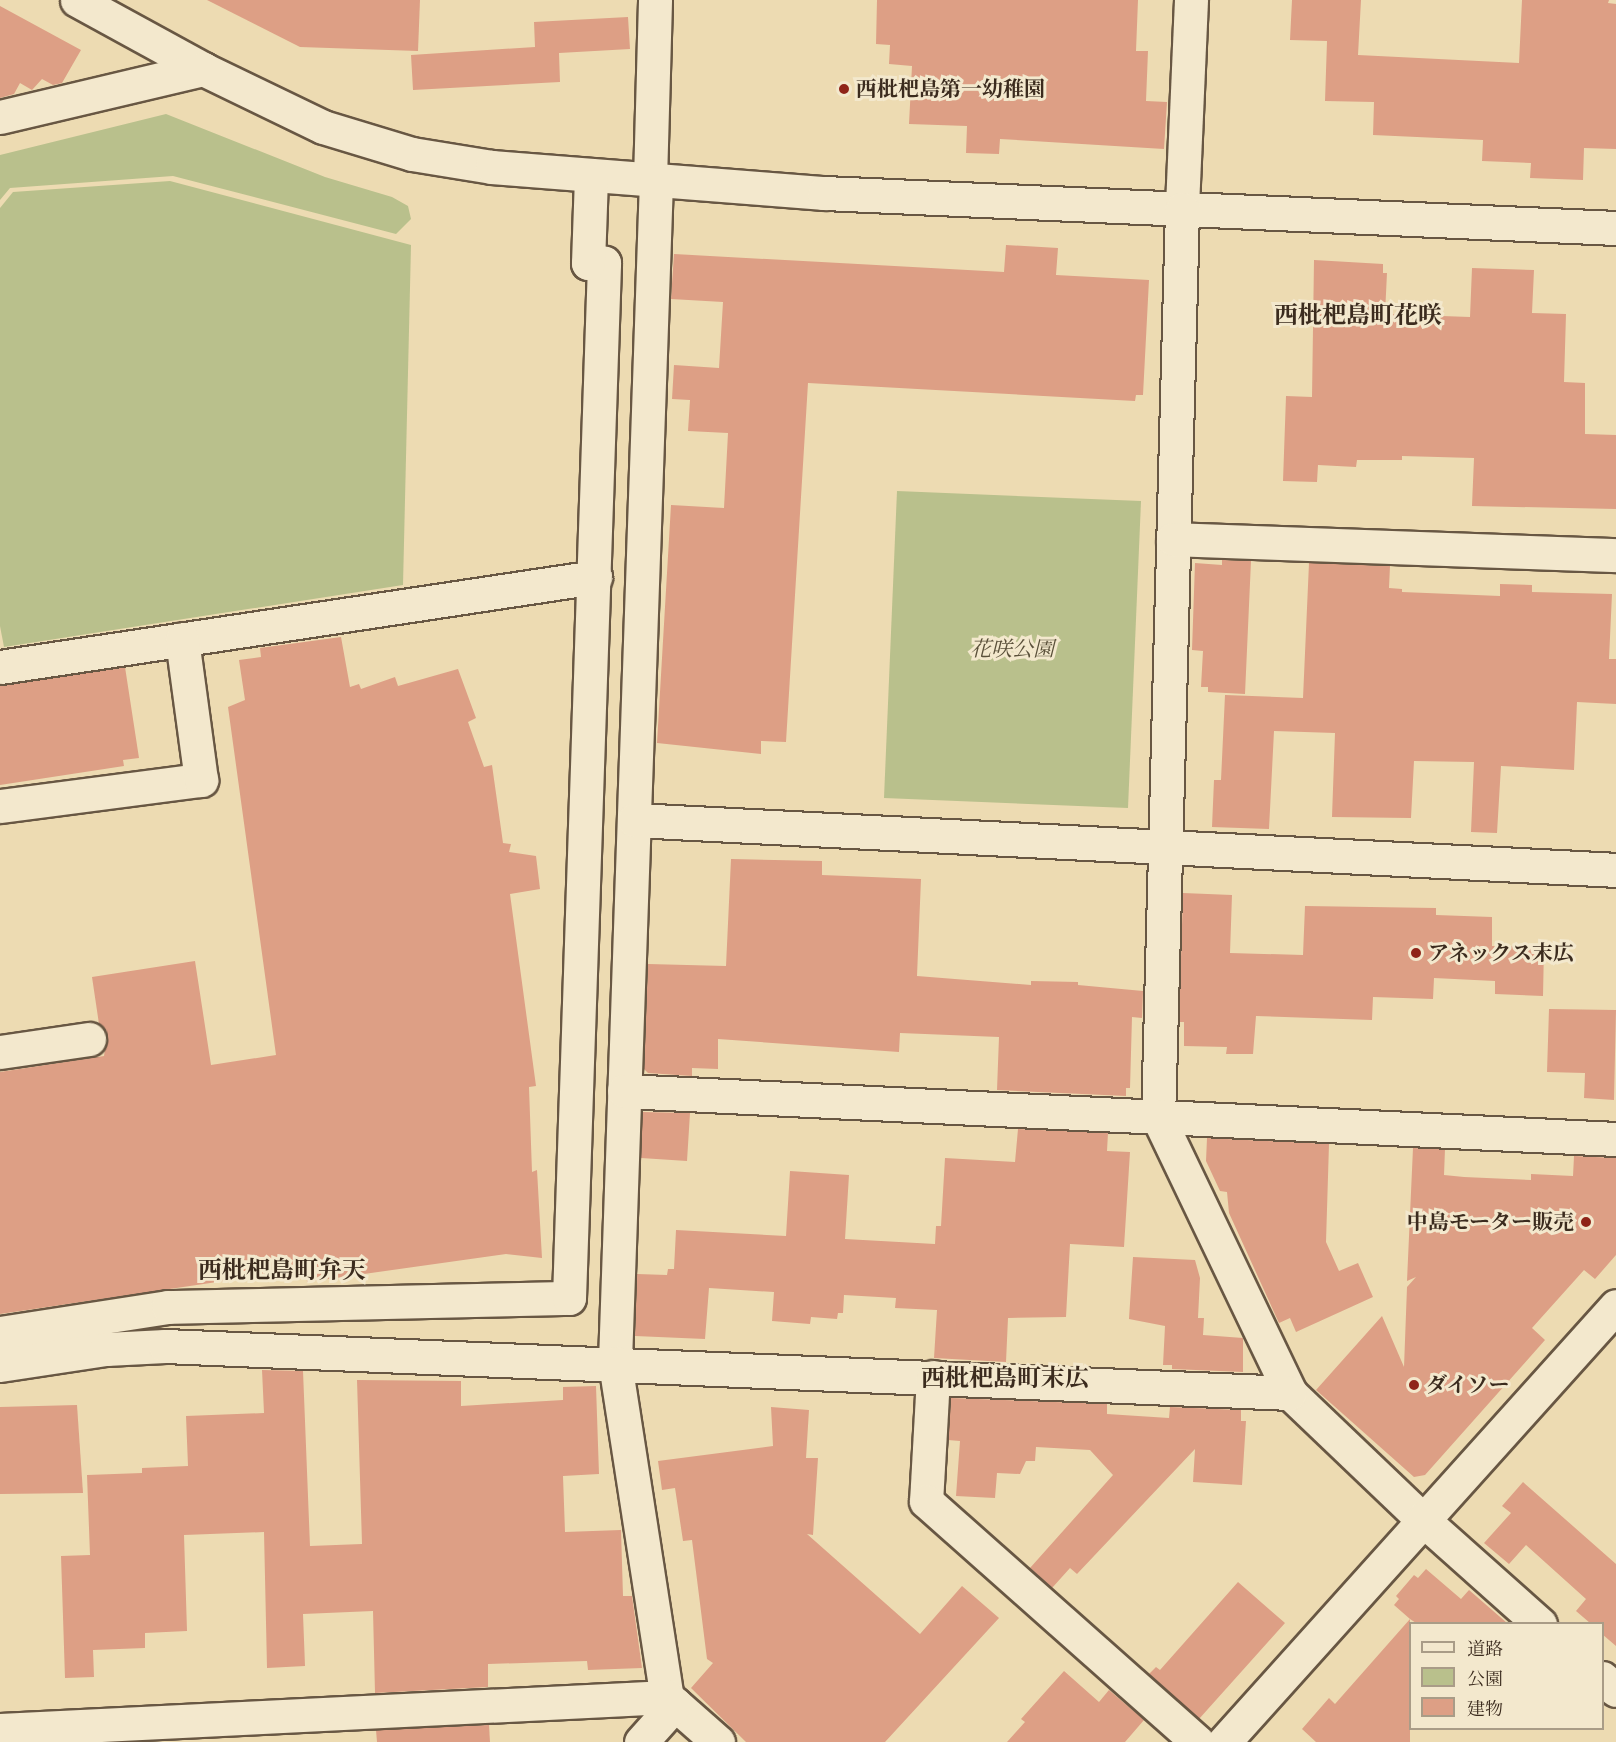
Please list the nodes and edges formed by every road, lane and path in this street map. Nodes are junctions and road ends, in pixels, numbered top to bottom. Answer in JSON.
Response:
{"nodes":[{"id":1,"x":77,"y":0,"type":"edge"},
{"id":2,"x":655,"y":0,"type":"edge"},
{"id":3,"x":1191,"y":0,"type":"edge"},
{"id":4,"x":203,"y":69,"type":"junction"},
{"id":5,"x":0,"y":117,"type":"edge"},
{"id":6,"x":591,"y":175,"type":"junction"},
{"id":7,"x":653,"y":180,"type":"junction"},
{"id":8,"x":1182,"y":209,"type":"junction"},
{"id":9,"x":1616,"y":228,"type":"edge"},
{"id":10,"x":1173,"y":539,"type":"junction"},
{"id":11,"x":1616,"y":555,"type":"edge"},
{"id":12,"x":595,"y":577,"type":"junction"},
{"id":13,"x":182,"y":639,"type":"junction"},
{"id":14,"x":0,"y":667,"type":"edge"},
{"id":15,"x":0,"y":806,"type":"edge"},
{"id":16,"x":634,"y":820,"type":"junction"},
{"id":17,"x":1165,"y":847,"type":"junction"},
{"id":18,"x":1616,"y":870,"type":"edge"},
{"id":19,"x":89,"y":1039,"type":"dead end"},
{"id":20,"x":0,"y":1052,"type":"edge"},
{"id":21,"x":624,"y":1091,"type":"junction"},
{"id":22,"x":1158,"y":1117,"type":"junction"},
{"id":23,"x":1616,"y":1139,"type":"edge"},
{"id":24,"x":1616,"y":1306,"type":"edge"},
{"id":25,"x":0,"y":1333,"type":"edge"},
{"id":26,"x":615,"y":1363,"type":"junction"},
{"id":27,"x":0,"y":1365,"type":"edge"},
{"id":28,"x":933,"y":1377,"type":"junction"},
{"id":29,"x":1290,"y":1393,"type":"junction"},
{"id":30,"x":1422,"y":1520,"type":"junction"},
{"id":31,"x":1539,"y":1622,"type":"edge"},
{"id":32,"x":1604,"y":1680,"type":"edge"},
{"id":33,"x":1616,"y":1690,"type":"edge"},
{"id":34,"x":671,"y":1700,"type":"junction"},
{"id":35,"x":0,"y":1730,"type":"edge"},
{"id":36,"x":641,"y":1742,"type":"edge"},
{"id":37,"x":718,"y":1742,"type":"edge"},
{"id":38,"x":1197,"y":1742,"type":"edge"},
{"id":39,"x":1224,"y":1742,"type":"edge"}],
"edges":[{"from":1,"to":4,"type":"street"},
{"from":2,"to":7,"type":"street"},
{"from":3,"to":8,"type":"street"},
{"from":4,"to":5,"type":"street"},
{"from":4,"to":6,"type":"street"},
{"from":6,"to":7,"type":"street"},
{"from":6,"to":12,"type":"street"},
{"from":7,"to":8,"type":"street"},
{"from":7,"to":16,"type":"street"},
{"from":8,"to":9,"type":"street"},
{"from":8,"to":10,"type":"street"},
{"from":10,"to":11,"type":"street"},
{"from":10,"to":17,"type":"street"},
{"from":12,"to":13,"type":"street"},
{"from":12,"to":25,"type":"street"},
{"from":13,"to":14,"type":"street"},
{"from":13,"to":15,"type":"street"},
{"from":16,"to":17,"type":"street"},
{"from":16,"to":21,"type":"street"},
{"from":17,"to":18,"type":"street"},
{"from":17,"to":22,"type":"street"},
{"from":19,"to":20,"type":"street"},
{"from":21,"to":22,"type":"street"},
{"from":21,"to":26,"type":"street"},
{"from":22,"to":23,"type":"street"},
{"from":22,"to":29,"type":"street"},
{"from":24,"to":30,"type":"street"},
{"from":26,"to":27,"type":"street"},
{"from":26,"to":28,"type":"street"},
{"from":26,"to":34,"type":"street"},
{"from":28,"to":29,"type":"street"},
{"from":28,"to":38,"type":"street"},
{"from":29,"to":30,"type":"street"},
{"from":30,"to":31,"type":"street"},
{"from":30,"to":39,"type":"street"},
{"from":32,"to":33,"type":"street"},
{"from":34,"to":35,"type":"street"},
{"from":34,"to":36,"type":"street"},
{"from":34,"to":37,"type":"street"}]}
